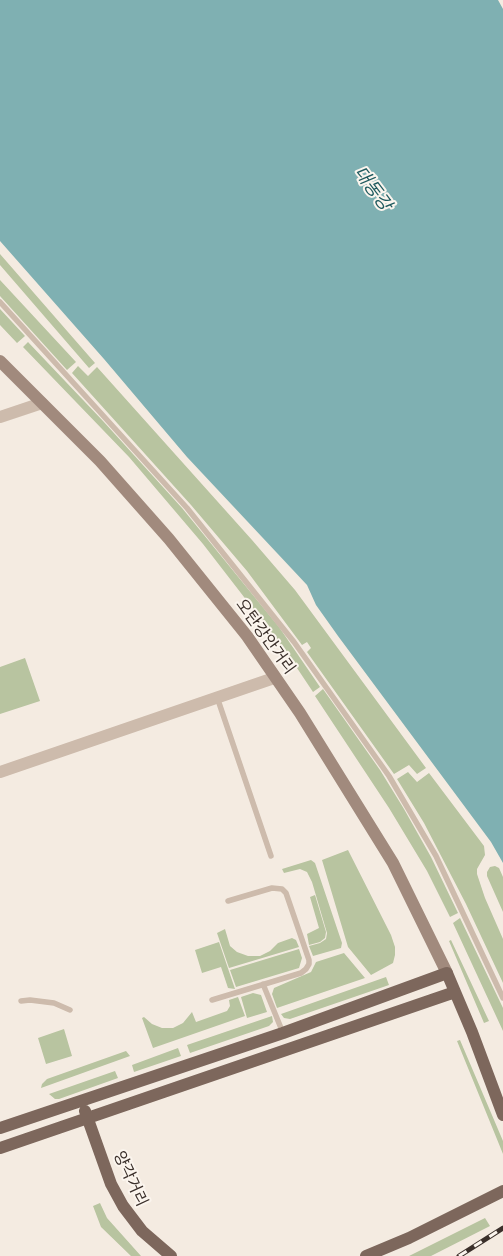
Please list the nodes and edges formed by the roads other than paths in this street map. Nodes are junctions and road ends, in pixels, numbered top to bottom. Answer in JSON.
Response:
{"nodes":[{"id":1,"x":0,"y":302,"type":"edge"},
{"id":2,"x":0,"y":360,"type":"edge"},
{"id":3,"x":42,"y":403,"type":"junction"},
{"id":4,"x":0,"y":417,"type":"edge"},
{"id":5,"x":274,"y":678,"type":"junction"},
{"id":6,"x":218,"y":697,"type":"junction"},
{"id":7,"x":0,"y":772,"type":"edge"},
{"id":8,"x":271,"y":856,"type":"dead end"},
{"id":9,"x":228,"y":901,"type":"dead end"},
{"id":10,"x":447,"y":973,"type":"junction"},
{"id":11,"x":263,"y":984,"type":"junction"},
{"id":12,"x":455,"y":992,"type":"junction"},
{"id":13,"x":503,"y":998,"type":"edge"},
{"id":14,"x":212,"y":1000,"type":"dead end"},
{"id":15,"x":21,"y":1001,"type":"dead end"},
{"id":16,"x":70,"y":1010,"type":"dead end"},
{"id":17,"x":283,"y":1033,"type":"junction"},
{"id":18,"x":81,"y":1101,"type":"junction"},
{"id":19,"x":503,"y":1115,"type":"edge"},
{"id":20,"x":88,"y":1119,"type":"junction"},
{"id":21,"x":0,"y":1128,"type":"edge"},
{"id":22,"x":0,"y":1148,"type":"edge"},
{"id":23,"x":503,"y":1191,"type":"edge"},
{"id":24,"x":171,"y":1256,"type":"edge"},
{"id":25,"x":366,"y":1256,"type":"edge"}],
"edges":[{"from":1,"to":13,"type":"lane"},
{"from":2,"to":3,"type":"main road","name":"오탄강안거리"},
{"from":3,"to":4,"type":"street"},
{"from":3,"to":5,"type":"main road","name":"오탄강안거리"},
{"from":5,"to":6,"type":"street"},
{"from":5,"to":10,"type":"main road","name":"오탄강안거리"},
{"from":6,"to":7,"type":"street"},
{"from":6,"to":8,"type":"lane"},
{"from":9,"to":11,"type":"lane"},
{"from":10,"to":12,"type":"main road"},
{"from":10,"to":17,"type":"main road"},
{"from":11,"to":14,"type":"lane"},
{"from":11,"to":17,"type":"lane"},
{"from":12,"to":19,"type":"main road"},
{"from":12,"to":20,"type":"main road"},
{"from":15,"to":16,"type":"lane"},
{"from":17,"to":18,"type":"main road"},
{"from":18,"to":20,"type":"main road","name":"양각거리"},
{"from":18,"to":21,"type":"main road"},
{"from":20,"to":22,"type":"main road"},
{"from":20,"to":24,"type":"main road","name":"양각거리"},
{"from":23,"to":25,"type":"main road"}]}
